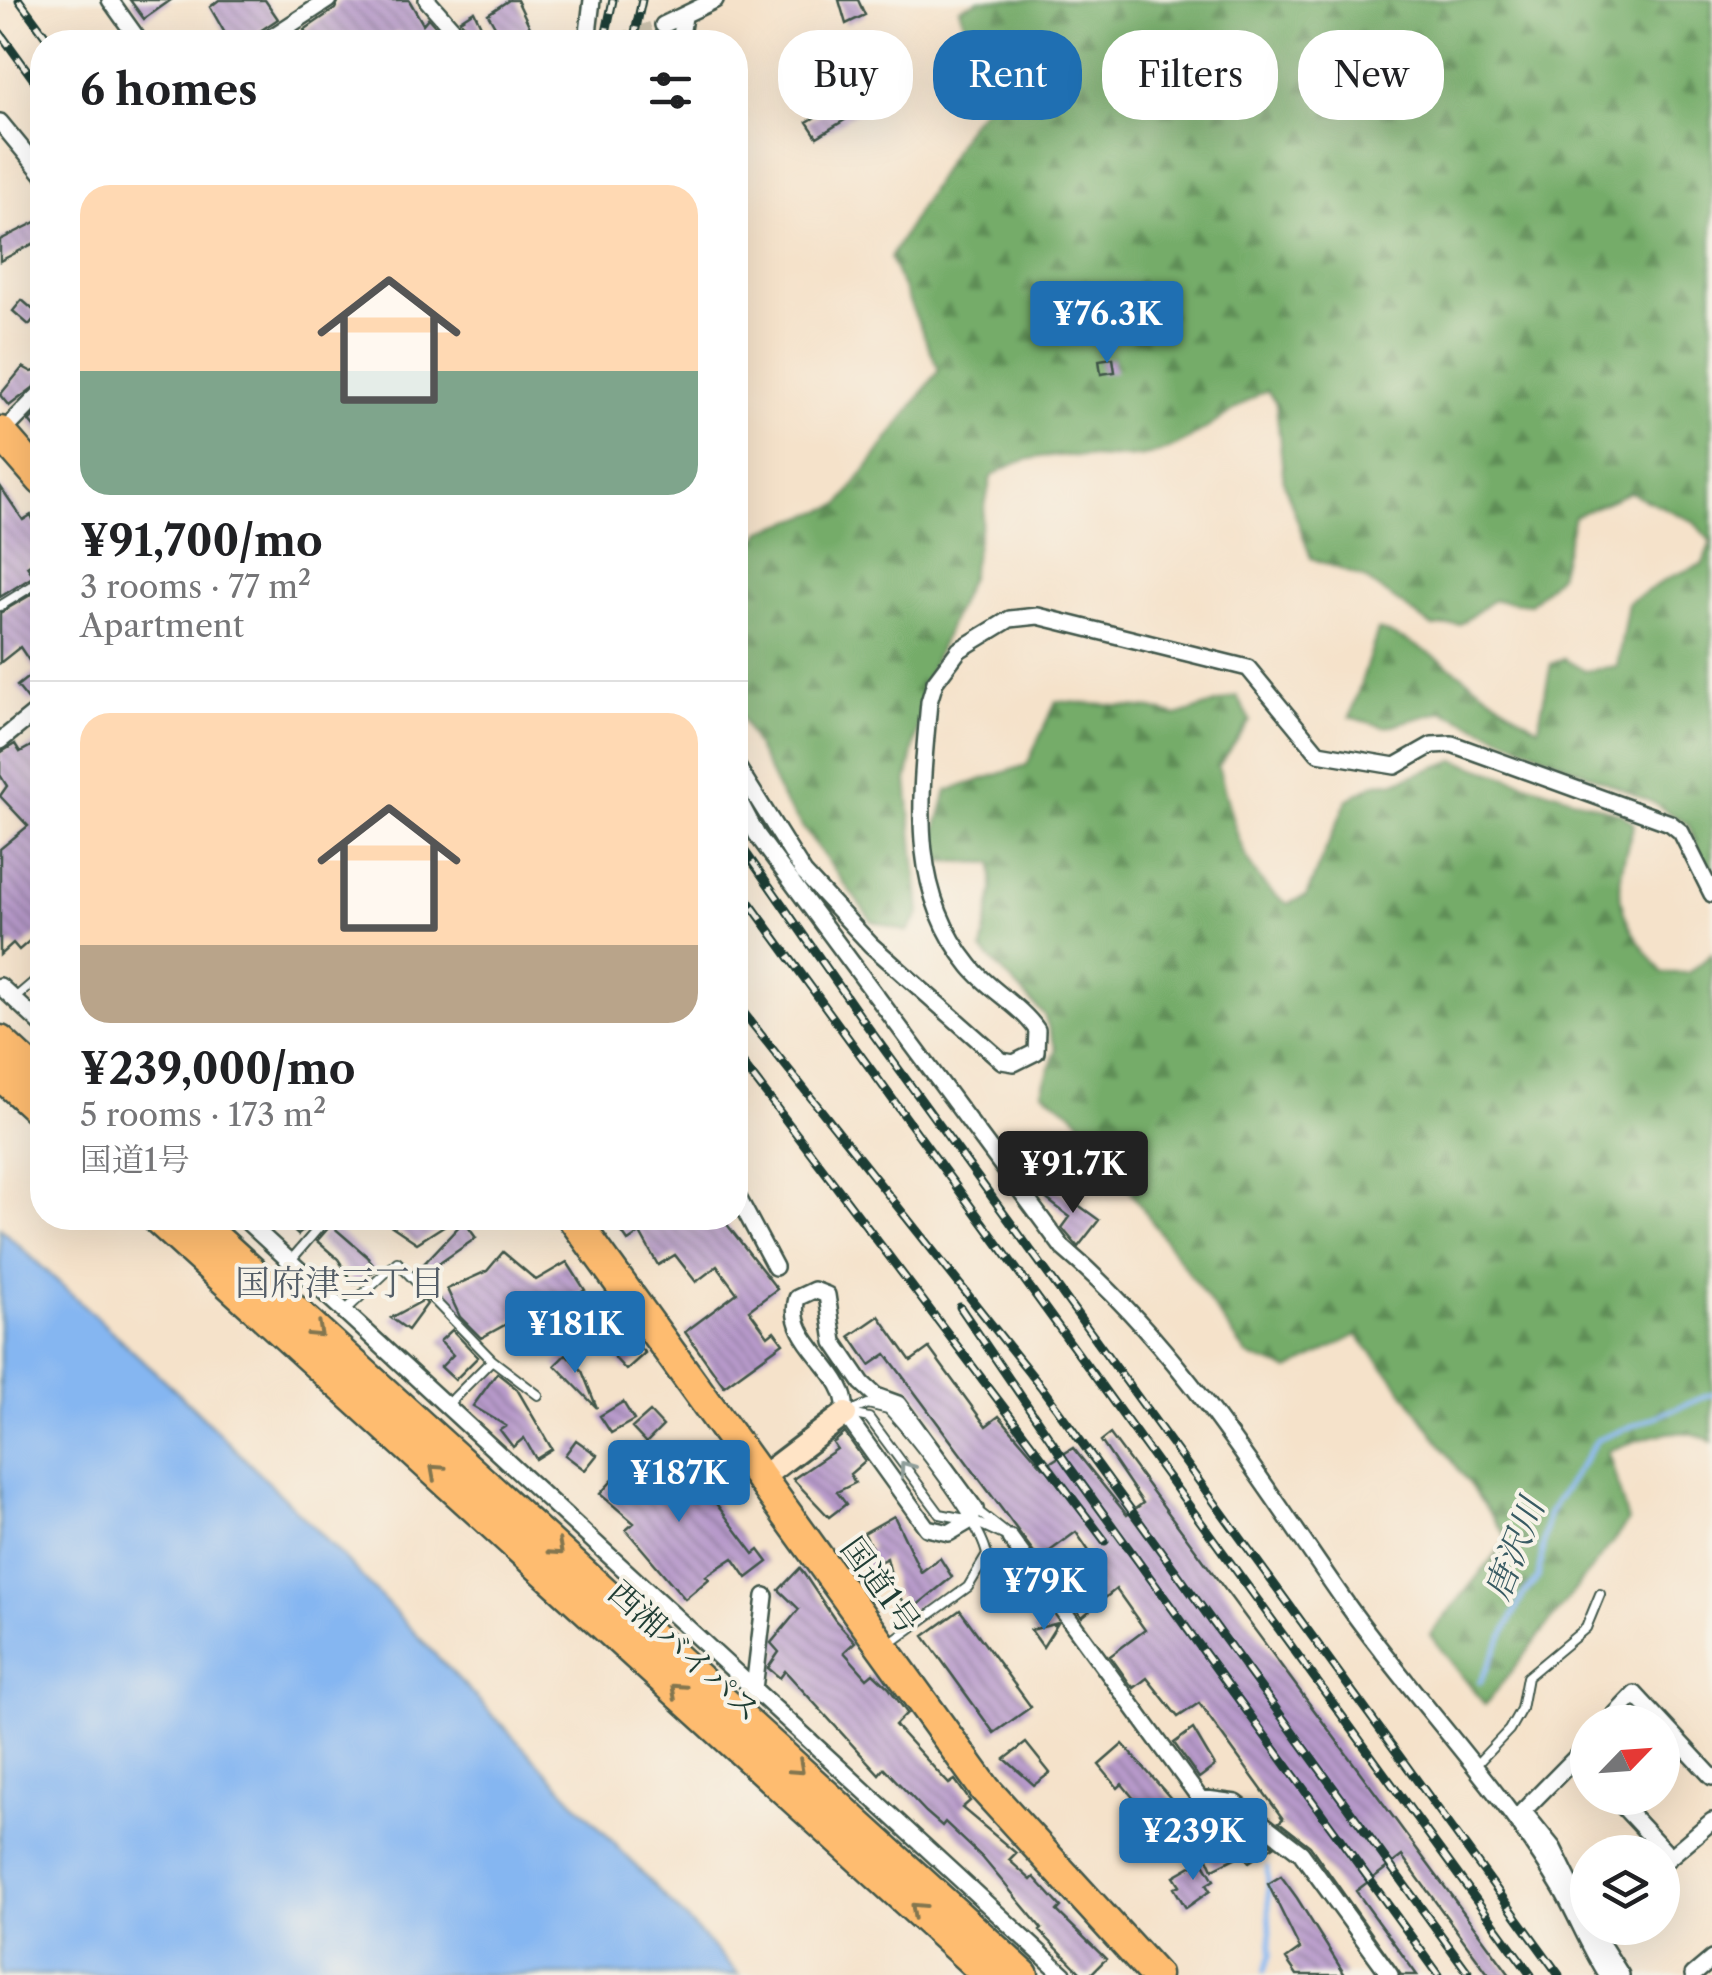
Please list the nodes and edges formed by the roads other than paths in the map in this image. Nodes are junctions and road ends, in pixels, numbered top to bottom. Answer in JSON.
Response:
{"nodes":[{"id":1,"x":110,"y":0,"type":"edge"},
{"id":2,"x":328,"y":0,"type":"edge"},
{"id":3,"x":427,"y":0,"type":"edge"},
{"id":4,"x":592,"y":0,"type":"edge"},
{"id":5,"x":714,"y":0,"type":"edge"},
{"id":6,"x":694,"y":9,"type":"edge"},
{"id":7,"x":663,"y":26,"type":"tunnel mouth"},
{"id":8,"x":131,"y":30,"type":"edge"},
{"id":9,"x":282,"y":30,"type":"edge"},
{"id":10,"x":453,"y":30,"type":"edge"},
{"id":11,"x":588,"y":30,"type":"edge"},
{"id":12,"x":0,"y":122,"type":"edge"},
{"id":13,"x":30,"y":158,"type":"edge"},
{"id":14,"x":30,"y":404,"type":"edge"},
{"id":15,"x":1,"y":433,"type":"edge"},
{"id":16,"x":30,"y":466,"type":"edge"},
{"id":17,"x":30,"y":587,"type":"edge"},
{"id":18,"x":0,"y":606,"type":"edge"},
{"id":19,"x":30,"y":716,"type":"edge"},
{"id":20,"x":0,"y":740,"type":"edge"},
{"id":21,"x":748,"y":784,"type":"edge"},
{"id":22,"x":748,"y":818,"type":"edge"},
{"id":23,"x":1712,"y":894,"type":"edge"},
{"id":24,"x":30,"y":985,"type":"edge"},
{"id":25,"x":0,"y":986,"type":"edge"},
{"id":26,"x":14,"y":999,"type":"junction"},
{"id":27,"x":30,"y":1013,"type":"edge"},
{"id":28,"x":0,"y":1041,"type":"edge"},
{"id":29,"x":30,"y":1069,"type":"edge"},
{"id":30,"x":0,"y":1074,"type":"edge"},
{"id":31,"x":30,"y":1102,"type":"edge"},
{"id":32,"x":748,"y":1216,"type":"edge"},
{"id":33,"x":170,"y":1230,"type":"edge"},
{"id":34,"x":206,"y":1230,"type":"edge"},
{"id":35,"x":255,"y":1230,"type":"edge"},
{"id":36,"x":317,"y":1230,"type":"edge"},
{"id":37,"x":583,"y":1230,"type":"edge"},
{"id":38,"x":290,"y":1261,"type":"junction"},
{"id":39,"x":775,"y":1267,"type":"dead end"},
{"id":40,"x":346,"y":1310,"type":"junction"},
{"id":41,"x":492,"y":1360,"type":"junction"},
{"id":42,"x":538,"y":1394,"type":"dead end"},
{"id":43,"x":448,"y":1404,"type":"junction"},
{"id":44,"x":845,"y":1414,"type":"junction"},
{"id":45,"x":761,"y":1478,"type":"junction"},
{"id":46,"x":973,"y":1515,"type":"junction"},
{"id":47,"x":1010,"y":1538,"type":"joint"},
{"id":48,"x":1600,"y":1594,"type":"dead end"},
{"id":49,"x":765,"y":1596,"type":"dead end"},
{"id":50,"x":884,"y":1648,"type":"junction"},
{"id":51,"x":754,"y":1688,"type":"junction"},
{"id":52,"x":1624,"y":1705,"type":"edge"},
{"id":53,"x":1645,"y":1705,"type":"edge"},
{"id":54,"x":1680,"y":1743,"type":"edge"},
{"id":55,"x":1473,"y":1767,"type":"junction"},
{"id":56,"x":1570,"y":1769,"type":"edge"},
{"id":57,"x":1712,"y":1777,"type":"edge"},
{"id":58,"x":1199,"y":1798,"type":"junction"},
{"id":59,"x":1629,"y":1815,"type":"edge"},
{"id":60,"x":1712,"y":1820,"type":"edge"},
{"id":61,"x":1645,"y":1835,"type":"edge"},
{"id":62,"x":1228,"y":1837,"type":"dead end"},
{"id":63,"x":1680,"y":1848,"type":"edge"},
{"id":64,"x":1570,"y":1883,"type":"edge"},
{"id":65,"x":1603,"y":1945,"type":"edge"},
{"id":66,"x":1712,"y":1959,"type":"edge"},
{"id":67,"x":1151,"y":1974,"type":"edge"},
{"id":68,"x":988,"y":1975,"type":"edge"},
{"id":69,"x":1023,"y":1975,"type":"edge"},
{"id":70,"x":1064,"y":1975,"type":"edge"},
{"id":71,"x":1390,"y":1975,"type":"edge"},
{"id":72,"x":1606,"y":1975,"type":"edge"},
{"id":73,"x":1621,"y":1975,"type":"edge"},
{"id":74,"x":1693,"y":1975,"type":"edge"}],
"edges":[{"from":1,"to":8,"type":"street"},
{"from":2,"to":9,"type":"street"},
{"from":3,"to":10,"type":"street"},
{"from":4,"to":11,"type":"street"},
{"from":5,"to":6,"type":"street"},
{"from":6,"to":7,"type":"street"},
{"from":12,"to":13,"type":"street"},
{"from":14,"to":15,"type":"street"},
{"from":15,"to":16,"type":"highway"},
{"from":17,"to":18,"type":"lane"},
{"from":19,"to":20,"type":"street"},
{"from":21,"to":23,"type":"street"},
{"from":22,"to":55,"type":"street"},
{"from":24,"to":26,"type":"lane"},
{"from":25,"to":26,"type":"street"},
{"from":26,"to":27,"type":"street"},
{"from":28,"to":29,"type":"highway"},
{"from":30,"to":31,"type":"highway"},
{"from":32,"to":39,"type":"street"},
{"from":68,"to":33,"type":"highway","name":"西湘バイパス","one_way":true},
{"from":34,"to":69,"type":"highway","name":"西湘バイパス","one_way":true},
{"from":35,"to":38,"type":"street"},
{"from":36,"to":38,"type":"lane"},
{"from":37,"to":45,"type":"highway","name":"国道1号"},
{"from":38,"to":40,"type":"street"},
{"from":40,"to":41,"type":"lane"},
{"from":40,"to":43,"type":"street"},
{"from":41,"to":42,"type":"lane"},
{"from":41,"to":43,"type":"lane"},
{"from":43,"to":51,"type":"street"},
{"from":44,"to":45,"type":"street"},
{"from":44,"to":46,"type":"lane"},
{"from":46,"to":44,"type":"street","one_way":true},
{"from":44,"to":46,"type":"street"},
{"from":45,"to":50,"type":"highway","name":"国道1号"},
{"from":46,"to":47,"type":"lane"},
{"from":46,"to":50,"type":"lane"},
{"from":47,"to":58,"type":"street"},
{"from":48,"to":55,"type":"lane"},
{"from":49,"to":51,"type":"street"},
{"from":50,"to":67,"type":"highway","name":"国道1号"},
{"from":51,"to":70,"type":"street"},
{"from":52,"to":53,"type":"street"},
{"from":54,"to":57,"type":"street"},
{"from":55,"to":72,"type":"street"},
{"from":56,"to":64,"type":"street"},
{"from":58,"to":62,"type":"street"},
{"from":58,"to":71,"type":"street"},
{"from":59,"to":61,"type":"street"},
{"from":60,"to":63,"type":"street"},
{"from":65,"to":73,"type":"street"},
{"from":66,"to":74,"type":"street"}]}
